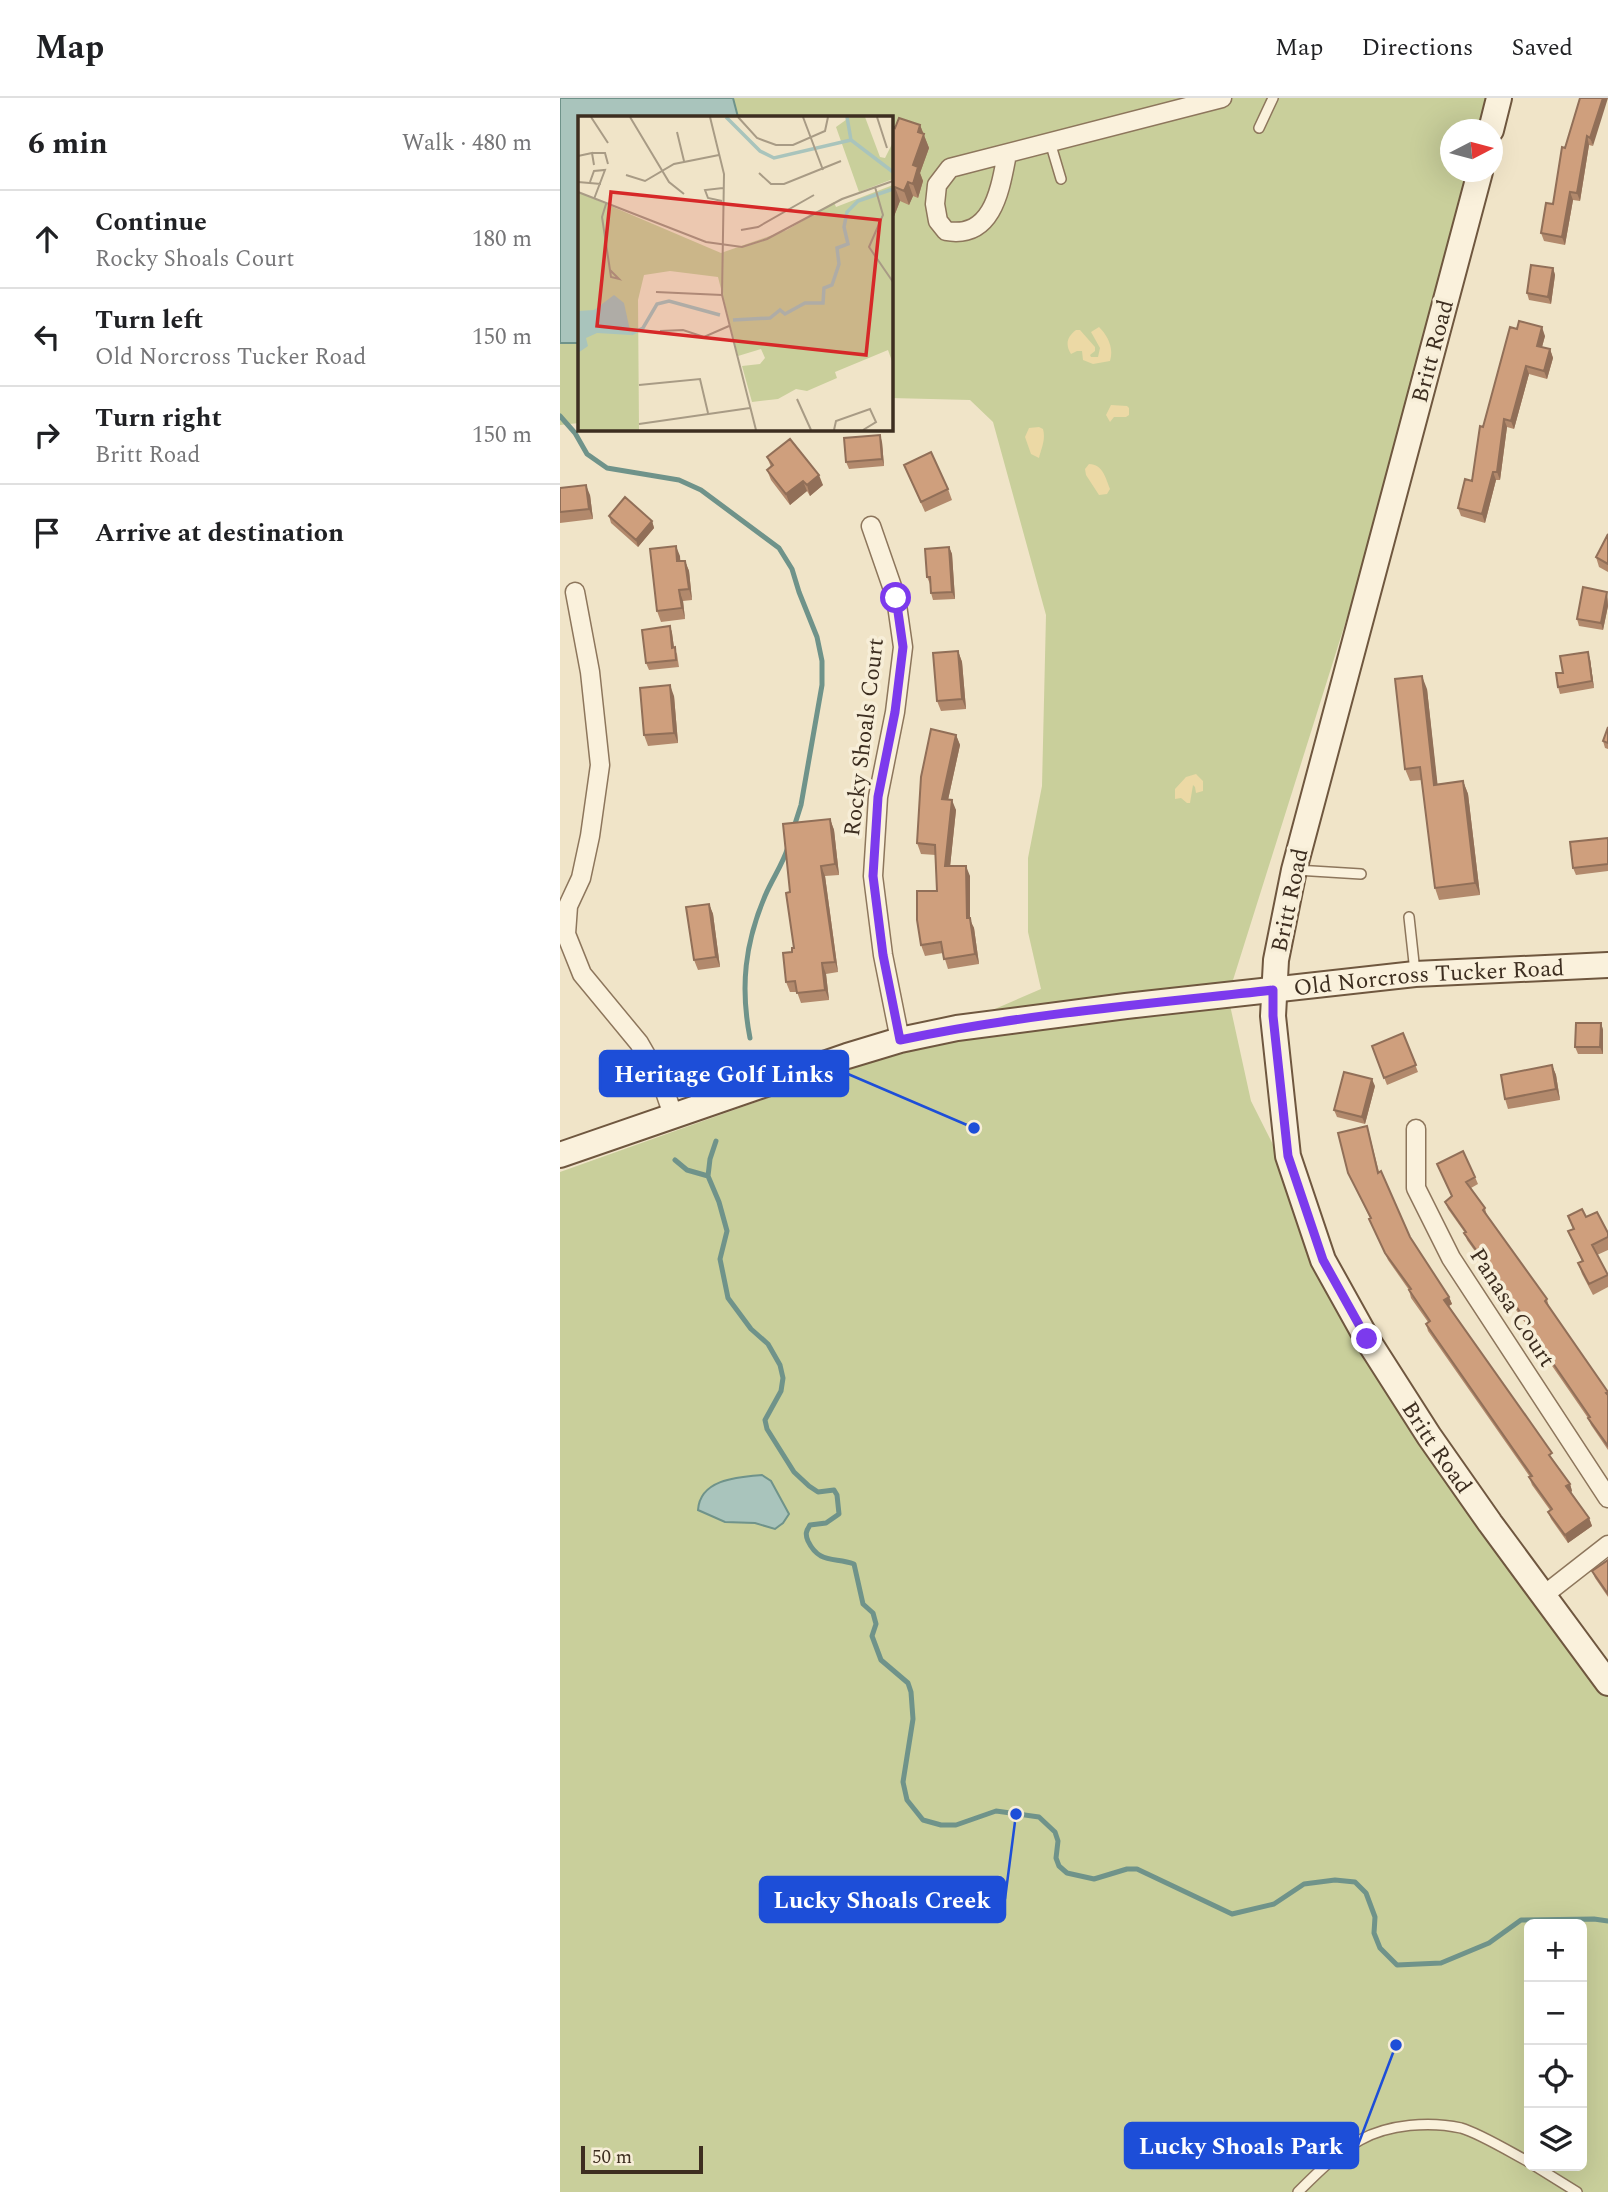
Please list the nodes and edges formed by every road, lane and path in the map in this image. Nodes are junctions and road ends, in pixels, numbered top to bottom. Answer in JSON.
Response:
{"nodes":[{"id":1,"x":1222,"y":98,"type":"edge"},
{"id":2,"x":1273,"y":98,"type":"edge"},
{"id":3,"x":1499,"y":98,"type":"edge"},
{"id":4,"x":1494,"y":119,"type":"edge"},
{"id":5,"x":1259,"y":128,"type":"dead end"},
{"id":6,"x":1049,"y":142,"type":"junction"},
{"id":7,"x":1007,"y":153,"type":"junction"},
{"id":8,"x":1061,"y":179,"type":"dead end"},
{"id":9,"x":1477,"y":182,"type":"edge"},
{"id":10,"x":870,"y":526,"type":"dead end"},
{"id":11,"x":575,"y":592,"type":"dead end"},
{"id":12,"x":1294,"y":870,"type":"junction"},
{"id":13,"x":1361,"y":874,"type":"dead end"},
{"id":14,"x":1409,"y":917,"type":"dead end"},
{"id":15,"x":1608,"y":965,"type":"edge"},
{"id":16,"x":1415,"y":974,"type":"junction"},
{"id":17,"x":1273,"y":990,"type":"junction"},
{"id":18,"x":900,"y":1040,"type":"junction"},
{"id":19,"x":673,"y":1115,"type":"junction"},
{"id":20,"x":1416,"y":1129,"type":"dead end"},
{"id":21,"x":560,"y":1156,"type":"edge"},
{"id":22,"x":1608,"y":1498,"type":"edge"},
{"id":23,"x":1608,"y":1545,"type":"edge"},
{"id":24,"x":1544,"y":1595,"type":"junction"},
{"id":25,"x":1608,"y":1683,"type":"edge"},
{"id":26,"x":1524,"y":2160,"type":"edge"},
{"id":27,"x":1543,"y":2171,"type":"edge"},
{"id":28,"x":1298,"y":2192,"type":"edge"},
{"id":29,"x":1577,"y":2192,"type":"edge"}],
"edges":[{"from":1,"to":6,"type":"street"},
{"from":2,"to":5,"type":"lane"},
{"from":3,"to":4,"type":"street"},
{"from":6,"to":7,"type":"street"},
{"from":6,"to":8,"type":"lane"},
{"from":7,"to":7,"type":"street"},
{"from":9,"to":12,"type":"street","name":"Britt Road"},
{"from":10,"to":18,"type":"street","name":"Rocky Shoals Court"},
{"from":11,"to":19,"type":"street"},
{"from":12,"to":13,"type":"lane"},
{"from":12,"to":17,"type":"street","name":"Britt Road"},
{"from":14,"to":16,"type":"lane"},
{"from":15,"to":16,"type":"street","name":"Old Norcross Tucker Road"},
{"from":16,"to":17,"type":"street","name":"Old Norcross Tucker Road"},
{"from":17,"to":18,"type":"street","name":"Old Norcross Tucker Road"},
{"from":17,"to":24,"type":"street","name":"Britt Road"},
{"from":18,"to":19,"type":"street","name":"Old Norcross Tucker Road"},
{"from":19,"to":21,"type":"street","name":"Old Norcross Tucker Road"},
{"from":20,"to":22,"type":"street","name":"Panasa Court"},
{"from":23,"to":24,"type":"street"},
{"from":24,"to":25,"type":"street","name":"Britt Road"},
{"from":26,"to":28,"type":"lane"},
{"from":27,"to":29,"type":"lane"}]}
